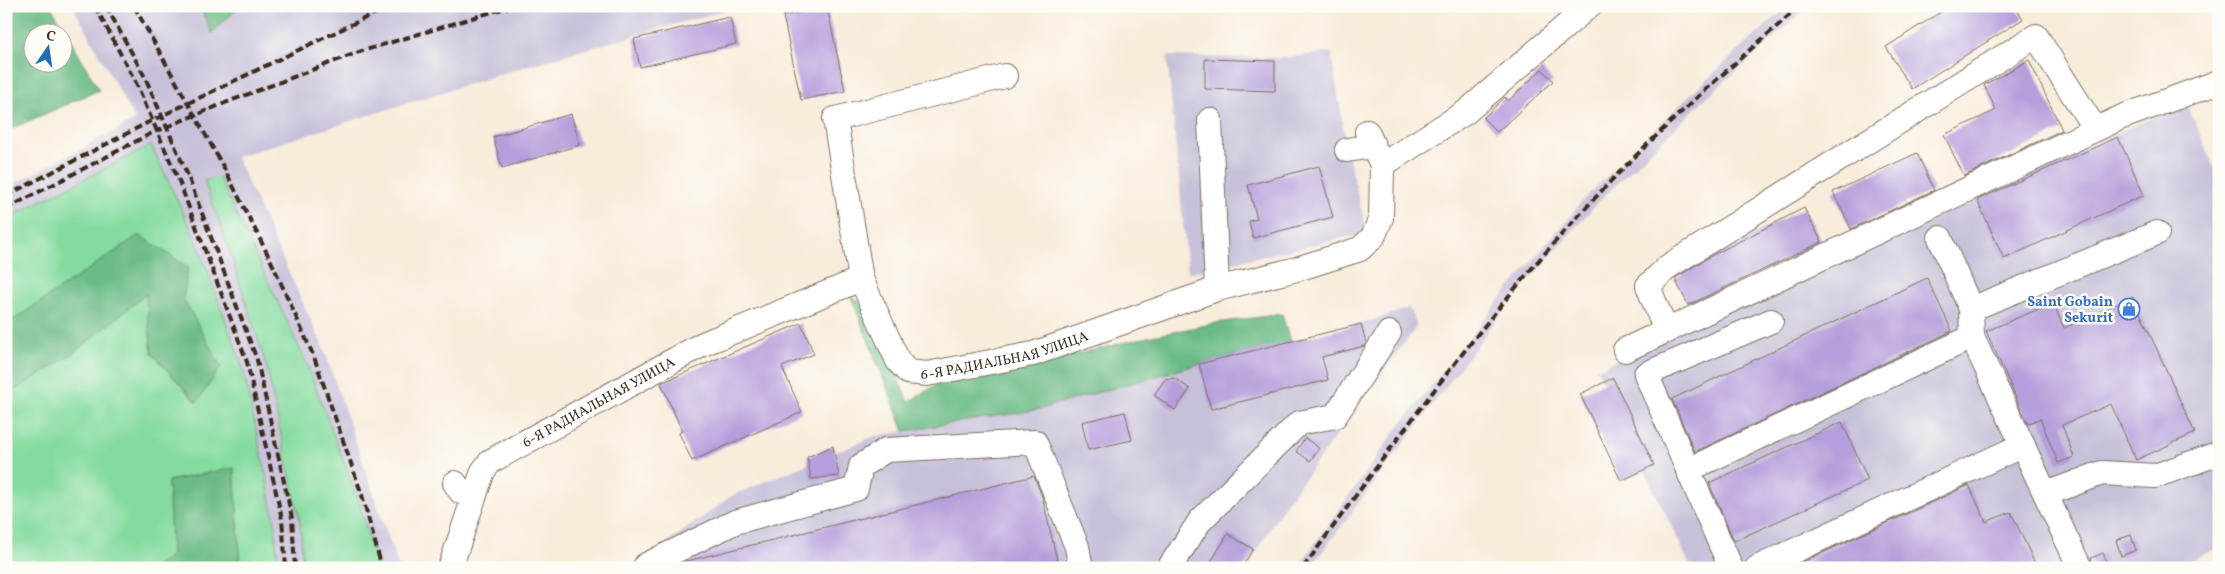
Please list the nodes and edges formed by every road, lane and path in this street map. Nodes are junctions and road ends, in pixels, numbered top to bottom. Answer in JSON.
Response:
{"nodes":[{"id":1,"x":1590,"y":6,"type":"edge"},
{"id":2,"x":1005,"y":76,"type":"dead end"},
{"id":3,"x":2219,"y":82,"type":"edge"},
{"id":4,"x":1210,"y":120,"type":"dead end"},
{"id":5,"x":2095,"y":129,"type":"junction"},
{"id":6,"x":1374,"y":148,"type":"junction"},
{"id":7,"x":1347,"y":150,"type":"dead end"},
{"id":8,"x":2157,"y":233,"type":"dead end"},
{"id":9,"x":1940,"y":238,"type":"dead end"},
{"id":10,"x":861,"y":279,"type":"junction"},
{"id":11,"x":1218,"y":289,"type":"junction"},
{"id":12,"x":1971,"y":309,"type":"junction"},
{"id":13,"x":1771,"y":321,"type":"dead end"},
{"id":14,"x":1666,"y":331,"type":"junction"},
{"id":15,"x":1389,"y":333,"type":"dead end"},
{"id":16,"x":1972,"y":337,"type":"junction"},
{"id":17,"x":1625,"y":350,"type":"dead end"},
{"id":18,"x":2023,"y":445,"type":"junction"},
{"id":19,"x":2214,"y":455,"type":"dead end"},
{"id":20,"x":1688,"y":470,"type":"junction"},
{"id":21,"x":455,"y":483,"type":"dead end"},
{"id":22,"x":2046,"y":494,"type":"junction"},
{"id":23,"x":474,"y":497,"type":"junction"},
{"id":24,"x":450,"y":568,"type":"edge"},
{"id":25,"x":645,"y":568,"type":"edge"},
{"id":26,"x":1081,"y":568,"type":"edge"},
{"id":27,"x":1169,"y":568,"type":"edge"},
{"id":28,"x":1731,"y":568,"type":"edge"},
{"id":29,"x":1757,"y":568,"type":"edge"},
{"id":30,"x":2080,"y":568,"type":"edge"}],
"edges":[{"from":1,"to":6,"type":"street"},
{"from":2,"to":10,"type":"street"},
{"from":3,"to":5,"type":"street"},
{"from":4,"to":11,"type":"street"},
{"from":5,"to":14,"type":"street"},
{"from":5,"to":14,"type":"street"},
{"from":6,"to":7,"type":"street"},
{"from":6,"to":11,"type":"street","name":"6-Я РАДИАЛЬНАЯ УЛИЦА"},
{"from":8,"to":12,"type":"street"},
{"from":9,"to":12,"type":"street"},
{"from":10,"to":11,"type":"street","name":"6-Я РАДИАЛЬНАЯ УЛИЦА"},
{"from":10,"to":23,"type":"street","name":"6-Я РАДИАЛЬНАЯ УЛИЦА"},
{"from":12,"to":16,"type":"street"},
{"from":13,"to":20,"type":"street"},
{"from":14,"to":17,"type":"street"},
{"from":15,"to":27,"type":"street"},
{"from":16,"to":18,"type":"street"},
{"from":16,"to":20,"type":"street"},
{"from":18,"to":22,"type":"street"},
{"from":18,"to":29,"type":"street"},
{"from":19,"to":22,"type":"street"},
{"from":20,"to":28,"type":"street"},
{"from":21,"to":23,"type":"street"},
{"from":22,"to":30,"type":"street"},
{"from":23,"to":24,"type":"street","name":"6-Я РАДИАЛЬНАЯ УЛИЦА"},
{"from":25,"to":26,"type":"street"}]}
